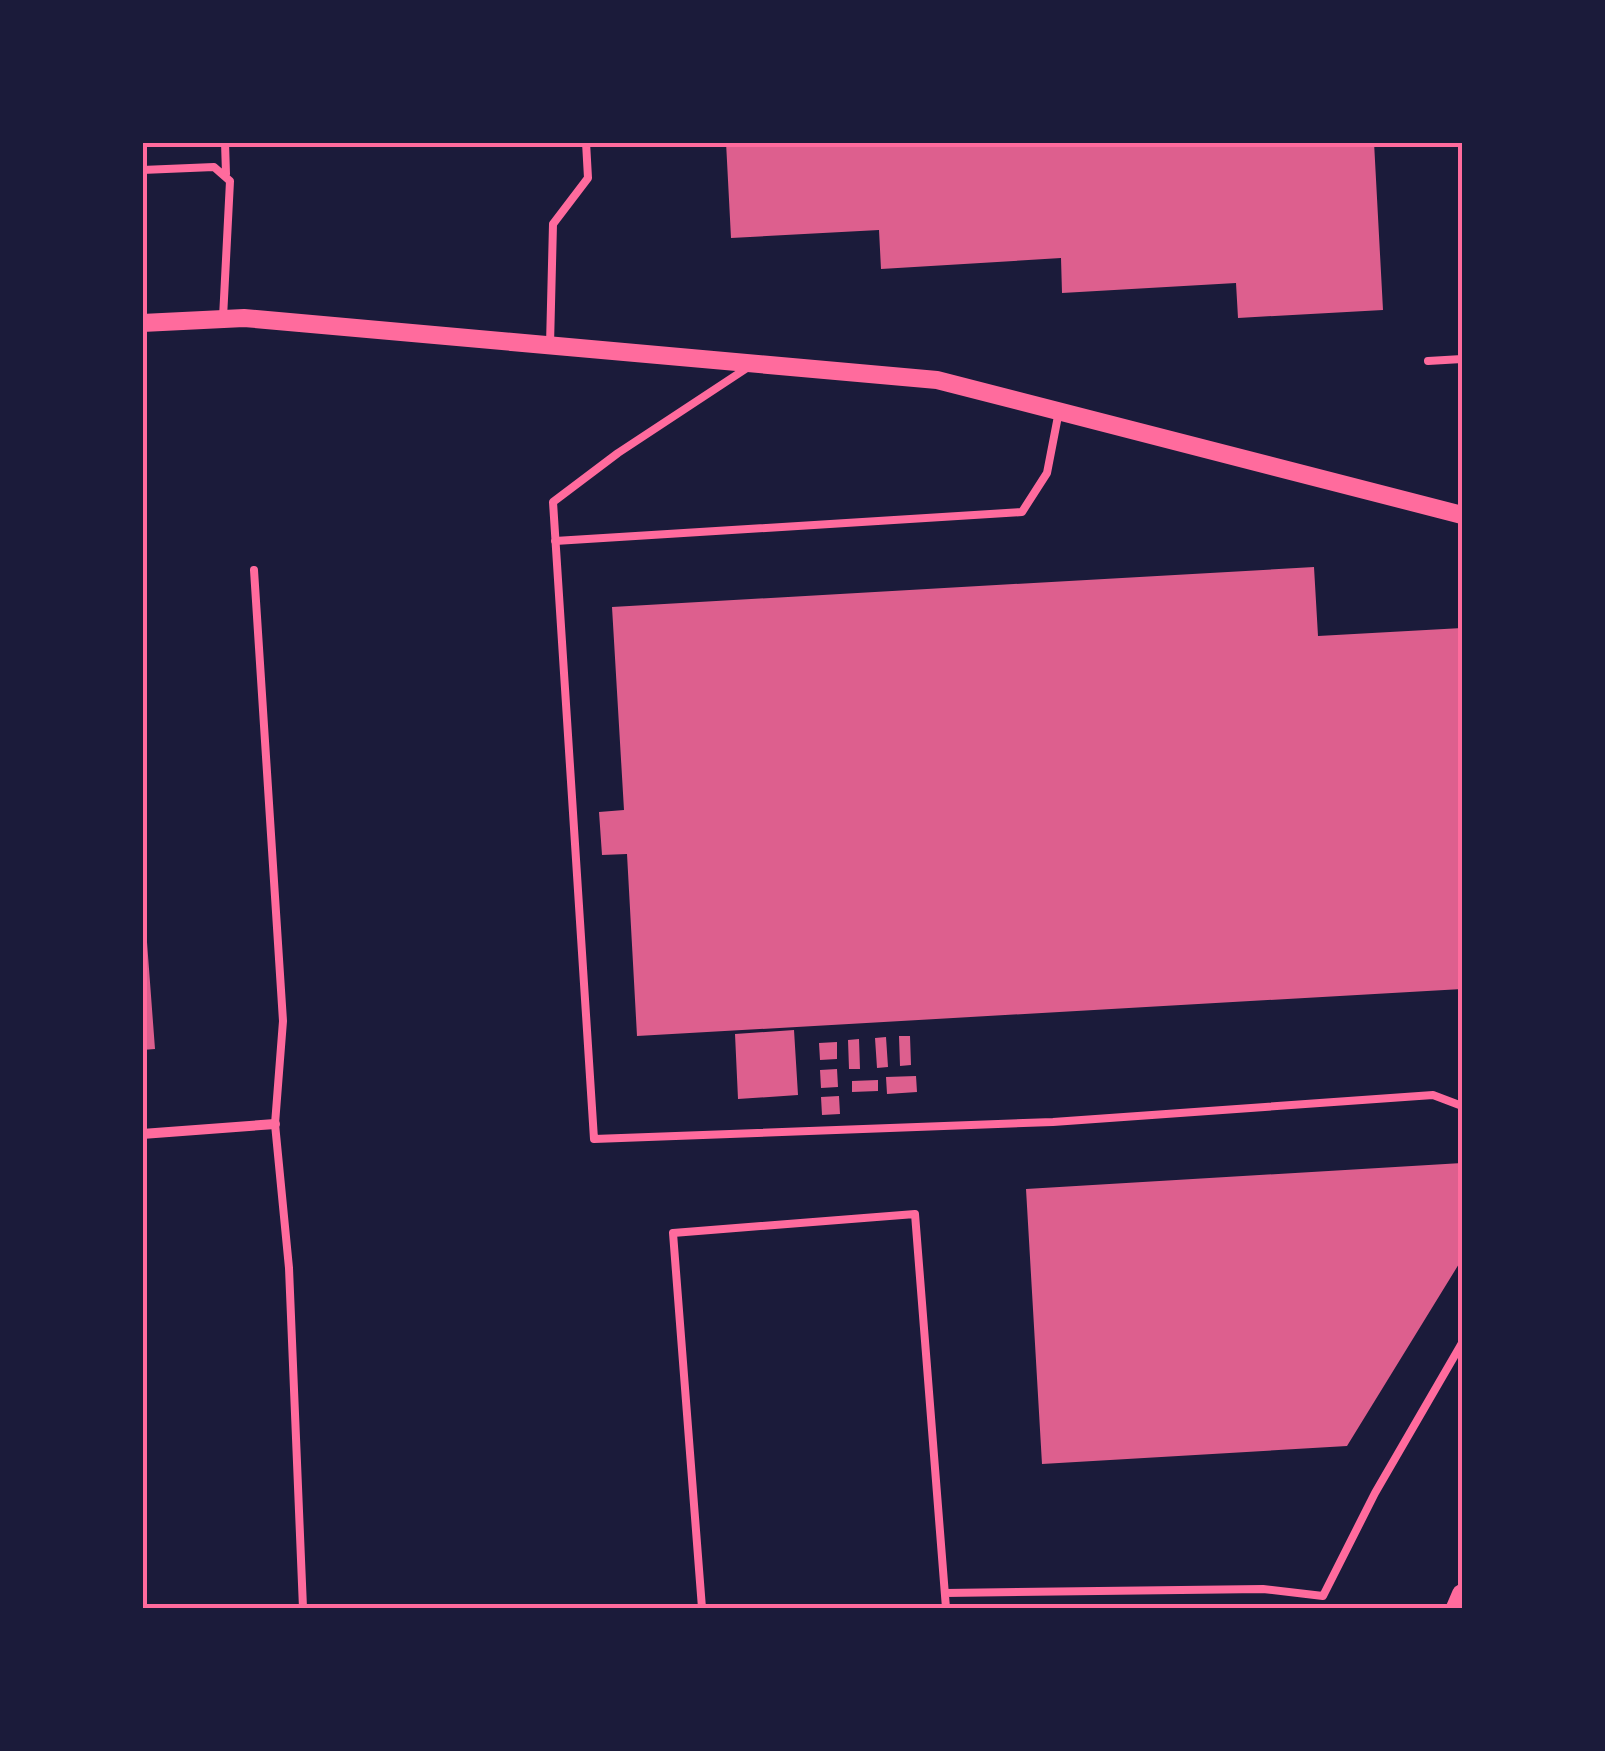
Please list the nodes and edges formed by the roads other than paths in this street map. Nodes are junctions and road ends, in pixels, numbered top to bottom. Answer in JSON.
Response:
{"nodes":[{"id":1,"x":225,"y":142,"type":"edge"},
{"id":2,"x":586,"y":142,"type":"edge"},
{"id":3,"x":142,"y":170,"type":"edge"},
{"id":4,"x":226,"y":174,"type":"junction"},
{"id":5,"x":223,"y":319,"type":"junction"},
{"id":6,"x":142,"y":323,"type":"edge"},
{"id":7,"x":550,"y":346,"type":"junction"},
{"id":8,"x":1462,"y":359,"type":"edge"},
{"id":9,"x":1428,"y":361,"type":"dead end"},
{"id":10,"x":754,"y":364,"type":"junction"},
{"id":11,"x":1059,"y":411,"type":"junction"},
{"id":12,"x":1462,"y":515,"type":"edge"},
{"id":13,"x":554,"y":541,"type":"junction"},
{"id":14,"x":254,"y":570,"type":"dead end"},
{"id":15,"x":1462,"y":1106,"type":"edge"},
{"id":16,"x":276,"y":1124,"type":"junction"},
{"id":17,"x":142,"y":1134,"type":"edge"},
{"id":18,"x":1462,"y":1343,"type":"edge"},
{"id":19,"x":945,"y":1593,"type":"junction"},
{"id":20,"x":1462,"y":1594,"type":"edge"},
{"id":21,"x":303,"y":1608,"type":"edge"},
{"id":22,"x":702,"y":1608,"type":"edge"},
{"id":23,"x":946,"y":1608,"type":"edge"},
{"id":24,"x":1456,"y":1608,"type":"edge"}],
"edges":[{"from":1,"to":4,"type":"lane"},
{"from":2,"to":7,"type":"lane"},
{"from":3,"to":4,"type":"lane"},
{"from":4,"to":5,"type":"lane"},
{"from":5,"to":6,"type":"street"},
{"from":5,"to":7,"type":"street"},
{"from":7,"to":10,"type":"street"},
{"from":8,"to":9,"type":"lane"},
{"from":10,"to":11,"type":"street"},
{"from":10,"to":13,"type":"lane"},
{"from":11,"to":12,"type":"street"},
{"from":11,"to":13,"type":"lane"},
{"from":13,"to":15,"type":"lane"},
{"from":14,"to":16,"type":"lane"},
{"from":16,"to":17,"type":"street"},
{"from":16,"to":21,"type":"lane"},
{"from":18,"to":19,"type":"lane"},
{"from":19,"to":22,"type":"lane"},
{"from":19,"to":23,"type":"lane"},
{"from":20,"to":24,"type":"main road"}]}
